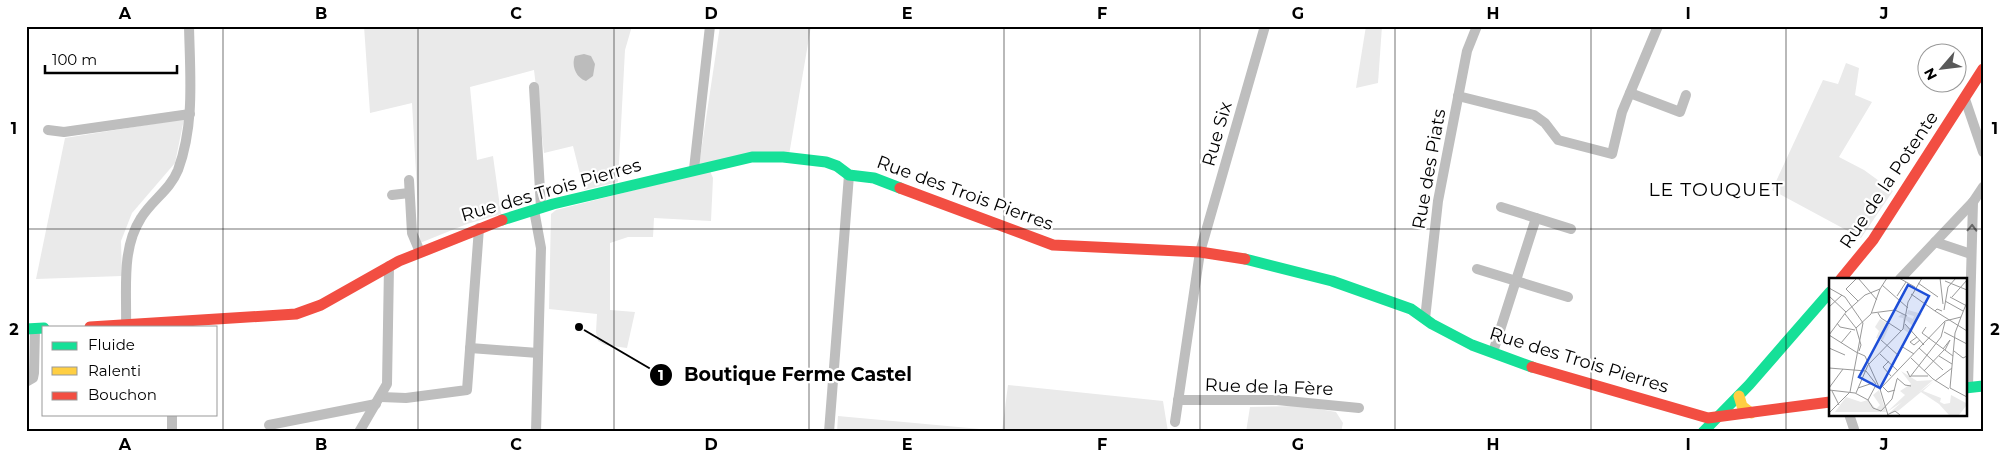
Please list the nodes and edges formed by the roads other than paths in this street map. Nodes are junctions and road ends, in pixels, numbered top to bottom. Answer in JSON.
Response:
{"nodes":[{"id":1,"x":189,"y":26,"type":"edge"},
{"id":2,"x":710,"y":26,"type":"edge"},
{"id":3,"x":1265,"y":26,"type":"edge"},
{"id":4,"x":1477,"y":26,"type":"edge"},
{"id":5,"x":1658,"y":26,"type":"edge"},
{"id":6,"x":1983,"y":69,"type":"edge"},
{"id":7,"x":1983,"y":80,"type":"edge"},
{"id":8,"x":534,"y":87,"type":"dead end"},
{"id":9,"x":1630,"y":93,"type":"junction"},
{"id":10,"x":1686,"y":95,"type":"dead end"},
{"id":11,"x":1458,"y":96,"type":"junction"},
{"id":12,"x":1965,"y":99,"type":"junction"},
{"id":13,"x":190,"y":114,"type":"junction"},
{"id":14,"x":48,"y":130,"type":"dead end"},
{"id":15,"x":1983,"y":152,"type":"edge"},
{"id":16,"x":694,"y":169,"type":"junction"},
{"id":17,"x":849,"y":175,"type":"junction"},
{"id":18,"x":409,"y":180,"type":"dead end"},
{"id":19,"x":1983,"y":187,"type":"edge"},
{"id":20,"x":409,"y":193,"type":"junction"},
{"id":21,"x":392,"y":195,"type":"dead end"},
{"id":22,"x":1973,"y":202,"type":"junction"},
{"id":23,"x":1501,"y":206,"type":"dead end"},
{"id":24,"x":538,"y":209,"type":"junction"},
{"id":25,"x":1536,"y":218,"type":"junction"},
{"id":26,"x":479,"y":228,"type":"junction"},
{"id":27,"x":1571,"y":229,"type":"dead end"},
{"id":28,"x":1935,"y":242,"type":"junction"},
{"id":29,"x":420,"y":252,"type":"junction"},
{"id":30,"x":1200,"y":252,"type":"junction"},
{"id":31,"x":1971,"y":258,"type":"junction"},
{"id":32,"x":1983,"y":263,"type":"edge"},
{"id":33,"x":389,"y":266,"type":"junction"},
{"id":34,"x":1477,"y":269,"type":"dead end"},
{"id":35,"x":1842,"y":278,"type":"edge"},
{"id":36,"x":1901,"y":278,"type":"edge"},
{"id":37,"x":1516,"y":281,"type":"junction"},
{"id":38,"x":1829,"y":293,"type":"edge"},
{"id":39,"x":1568,"y":297,"type":"dead end"},
{"id":40,"x":1425,"y":319,"type":"junction"},
{"id":41,"x":164,"y":325,"type":"edge"},
{"id":42,"x":126,"y":326,"type":"joint"},
{"id":43,"x":35,"y":329,"type":"edge"},
{"id":44,"x":470,"y":348,"type":"junction"},
{"id":45,"x":1493,"y":352,"type":"junction"},
{"id":46,"x":538,"y":353,"type":"junction"},
{"id":47,"x":26,"y":382,"type":"edge"},
{"id":48,"x":1983,"y":386,"type":"edge"},
{"id":49,"x":1967,"y":388,"type":"edge"},
{"id":50,"x":1739,"y":396,"type":"junction"},
{"id":51,"x":378,"y":400,"type":"junction"},
{"id":52,"x":1178,"y":400,"type":"junction"},
{"id":53,"x":1829,"y":402,"type":"edge"},
{"id":54,"x":1359,"y":408,"type":"dead end"},
{"id":55,"x":1751,"y":413,"type":"junction"},
{"id":56,"x":172,"y":416,"type":"edge"},
{"id":57,"x":1850,"y":416,"type":"edge"},
{"id":58,"x":1717,"y":418,"type":"junction"},
{"id":59,"x":1175,"y":422,"type":"dead end"},
{"id":60,"x":269,"y":425,"type":"dead end"},
{"id":61,"x":172,"y":432,"type":"edge"},
{"id":62,"x":359,"y":432,"type":"edge"},
{"id":63,"x":536,"y":432,"type":"edge"},
{"id":64,"x":829,"y":432,"type":"edge"},
{"id":65,"x":1703,"y":432,"type":"edge"},
{"id":66,"x":1855,"y":432,"type":"edge"}],
"edges":[{"from":1,"to":13,"type":"street"},
{"from":2,"to":16,"type":"street"},
{"from":3,"to":30,"type":"street","name":"Rue Six"},
{"from":4,"to":11,"type":"street","name":"Rue des Piats"},
{"from":5,"to":9,"type":"street"},
{"from":6,"to":12,"type":"street","name":"Rue de la Potente"},
{"from":7,"to":12,"type":"street","name":"Rue de la Potente"},
{"from":8,"to":24,"type":"street"},
{"from":9,"to":10,"type":"street"},
{"from":9,"to":11,"type":"street"},
{"from":11,"to":40,"type":"street","name":"Rue des Piats"},
{"from":12,"to":15,"type":"street"},
{"from":12,"to":35,"type":"street","name":"Rue de la Potente"},
{"from":13,"to":14,"type":"street"},
{"from":13,"to":42,"type":"street"},
{"from":16,"to":17,"type":"street","name":"Rue des Trois Pierres"},
{"from":16,"to":24,"type":"street","name":"Rue des Trois Pierres"},
{"from":17,"to":30,"type":"street","name":"Rue des Trois Pierres"},
{"from":17,"to":64,"type":"street"},
{"from":18,"to":20,"type":"street"},
{"from":19,"to":22,"type":"street"},
{"from":20,"to":21,"type":"street"},
{"from":20,"to":29,"type":"street"},
{"from":22,"to":28,"type":"street"},
{"from":31,"to":22,"type":"street","one_way":true},
{"from":23,"to":25,"type":"street"},
{"from":24,"to":26,"type":"street","name":"Rue des Trois Pierres"},
{"from":24,"to":46,"type":"street"},
{"from":25,"to":27,"type":"street"},
{"from":25,"to":37,"type":"street"},
{"from":26,"to":29,"type":"street","name":"Rue des Trois Pierres"},
{"from":26,"to":44,"type":"street"},
{"from":28,"to":31,"type":"street"},
{"from":28,"to":36,"type":"street"},
{"from":29,"to":33,"type":"street","name":"Rue des Trois Pierres"},
{"from":30,"to":40,"type":"street","name":"Rue des Trois Pierres"},
{"from":30,"to":52,"type":"street","name":"Rue de la Fère"},
{"from":31,"to":32,"type":"street"},
{"from":31,"to":49,"type":"street"},
{"from":33,"to":41,"type":"street","name":"Rue des Trois Pierres"},
{"from":33,"to":51,"type":"street"},
{"from":34,"to":37,"type":"street"},
{"from":37,"to":39,"type":"street"},
{"from":37,"to":45,"type":"street"},
{"from":38,"to":50,"type":"street"},
{"from":40,"to":45,"type":"street","name":"Rue des Trois Pierres"},
{"from":41,"to":42,"type":"street","name":"Rue des Trois Pierres"},
{"from":43,"to":47,"type":"street"},
{"from":44,"to":46,"type":"street"},
{"from":44,"to":51,"type":"street"},
{"from":45,"to":58,"type":"street","name":"Rue des Trois Pierres"},
{"from":46,"to":63,"type":"street"},
{"from":48,"to":49,"type":"street"},
{"from":50,"to":55,"type":"street"},
{"from":50,"to":58,"type":"street"},
{"from":51,"to":60,"type":"street"},
{"from":51,"to":62,"type":"street"},
{"from":52,"to":54,"type":"street","name":"Rue de la Fère"},
{"from":52,"to":59,"type":"street","name":"Rue de la Fère"},
{"from":53,"to":55,"type":"street","name":"Rue des Trois Pierres"},
{"from":55,"to":58,"type":"street","name":"Rue des Trois Pierres"},
{"from":56,"to":61,"type":"street"},
{"from":57,"to":66,"type":"street"},
{"from":58,"to":65,"type":"street"}]}
